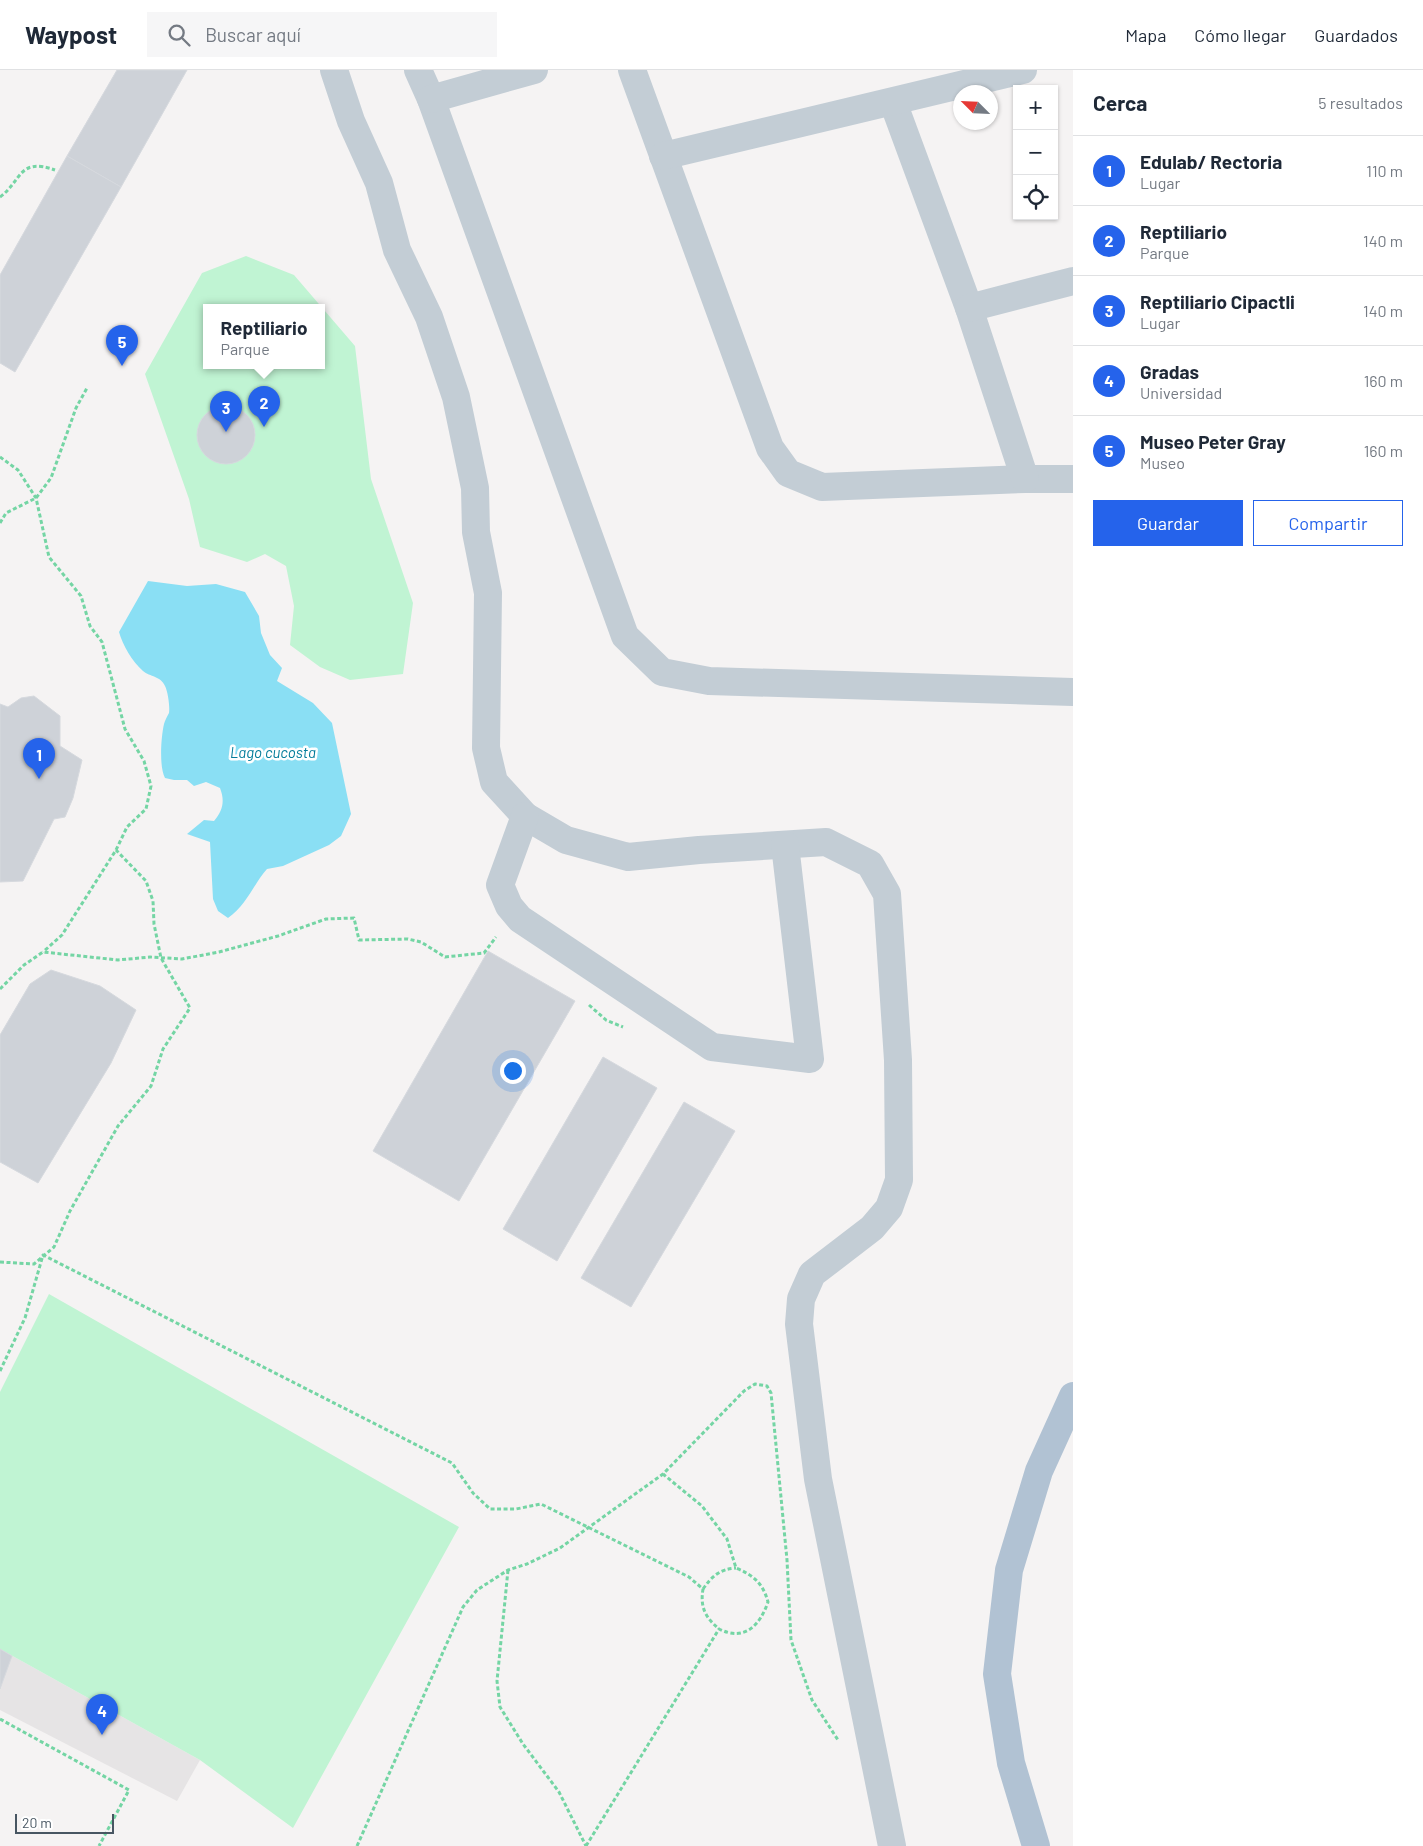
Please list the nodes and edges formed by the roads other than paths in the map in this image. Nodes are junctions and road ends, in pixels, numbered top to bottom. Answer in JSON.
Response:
{"nodes":[{"id":1,"x":334,"y":70,"type":"edge"},
{"id":2,"x":418,"y":70,"type":"edge"},
{"id":3,"x":534,"y":70,"type":"edge"},
{"id":4,"x":632,"y":70,"type":"edge"},
{"id":5,"x":1024,"y":70,"type":"edge"},
{"id":6,"x":431,"y":99,"type":"junction"},
{"id":7,"x":893,"y":102,"type":"junction"},
{"id":8,"x":664,"y":156,"type":"junction"},
{"id":9,"x":1073,"y":281,"type":"edge"},
{"id":10,"x":969,"y":308,"type":"junction"},
{"id":11,"x":1025,"y":478,"type":"junction"},
{"id":12,"x":1073,"y":479,"type":"edge"},
{"id":13,"x":1073,"y":692,"type":"edge"},
{"id":14,"x":525,"y":816,"type":"junction"},
{"id":15,"x":785,"y":845,"type":"junction"},
{"id":16,"x":1073,"y":1396,"type":"edge"},
{"id":17,"x":892,"y":1846,"type":"edge"},
{"id":18,"x":1036,"y":1846,"type":"edge"}],
"edges":[{"from":1,"to":14,"type":"street"},
{"from":2,"to":6,"type":"street"},
{"from":3,"to":6,"type":"street"},
{"from":4,"to":8,"type":"street"},
{"from":5,"to":7,"type":"street"},
{"from":6,"to":13,"type":"street"},
{"from":7,"to":8,"type":"street"},
{"from":7,"to":10,"type":"street"},
{"from":8,"to":11,"type":"street"},
{"from":9,"to":10,"type":"street"},
{"from":10,"to":11,"type":"street"},
{"from":11,"to":12,"type":"street"},
{"from":14,"to":15,"type":"street"},
{"from":14,"to":15,"type":"street"},
{"from":15,"to":17,"type":"street"},
{"from":16,"to":18,"type":"main road"}]}
